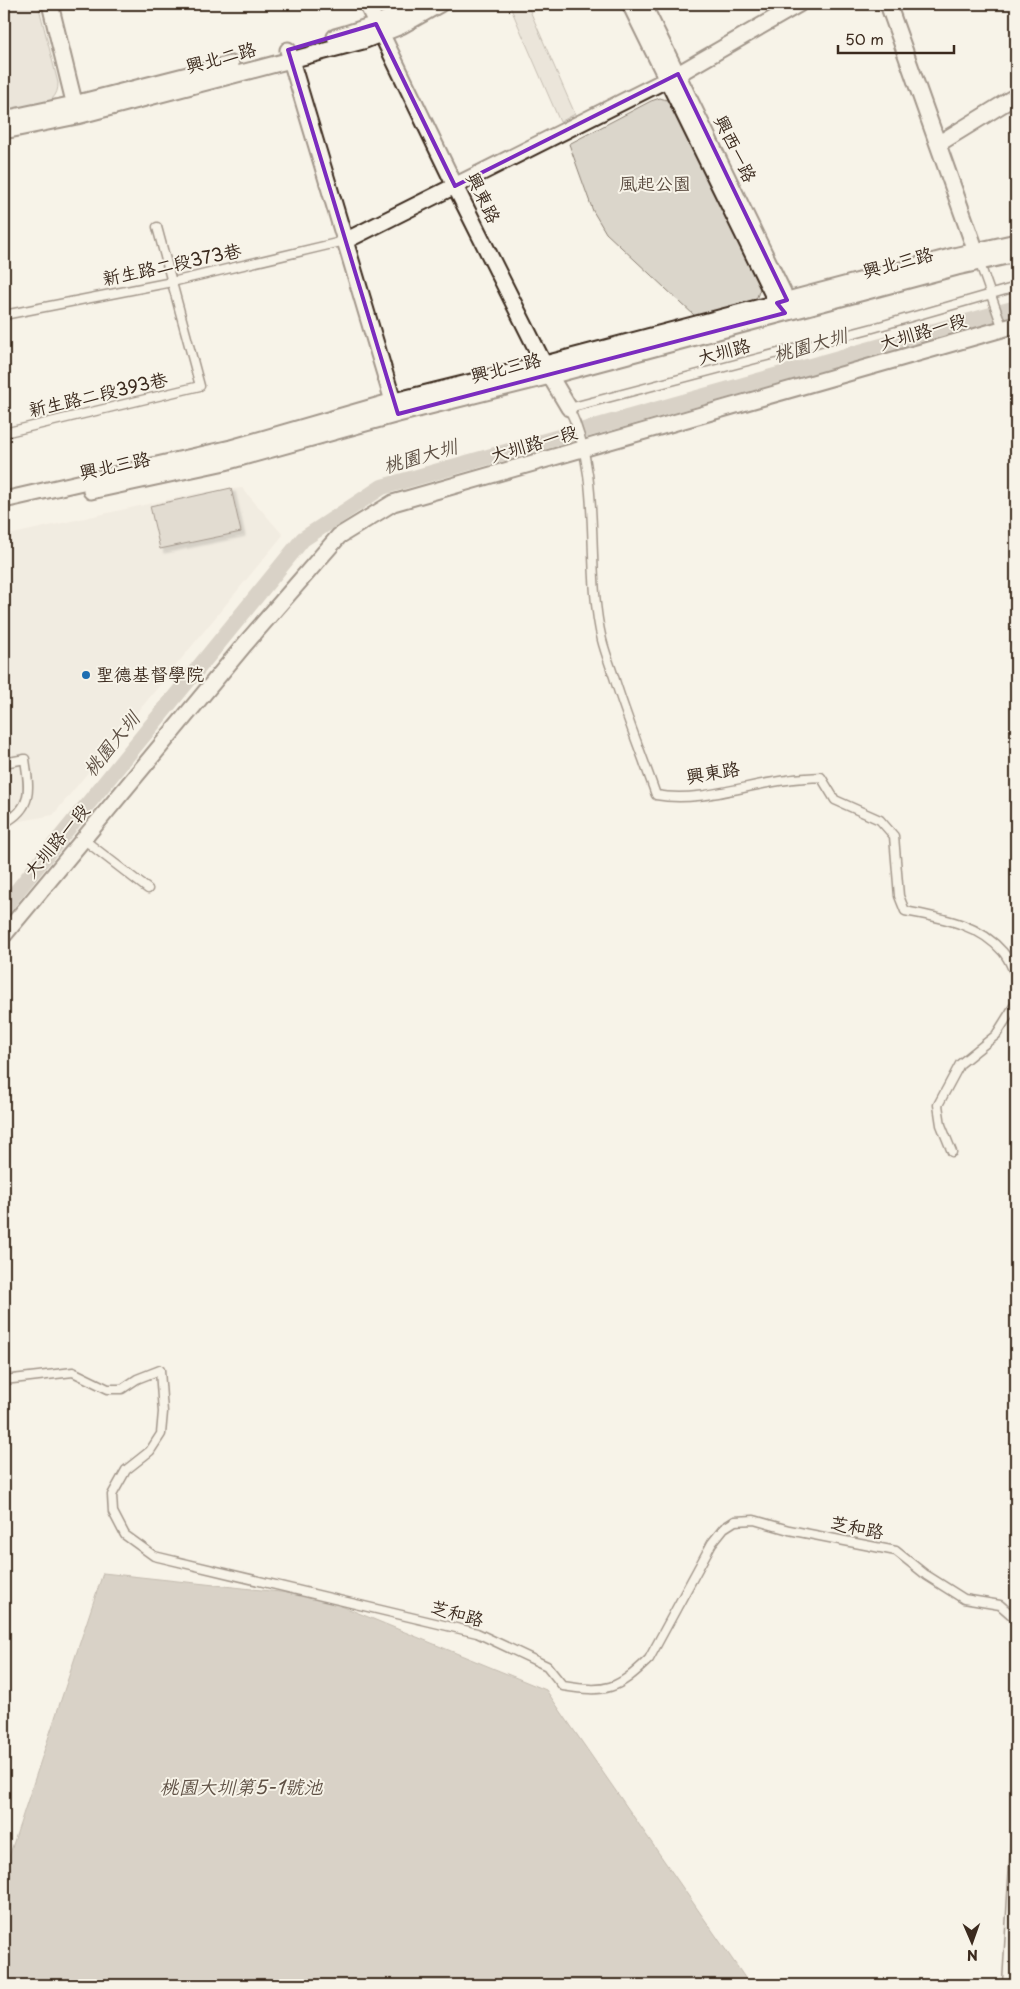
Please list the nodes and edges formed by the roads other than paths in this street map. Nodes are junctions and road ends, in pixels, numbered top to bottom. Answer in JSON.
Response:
{"nodes":[{"id":1,"x":50,"y":4,"type":"edge"},
{"id":2,"x":367,"y":4,"type":"edge"},
{"id":3,"x":417,"y":4,"type":"edge"},
{"id":4,"x":440,"y":4,"type":"edge"},
{"id":5,"x":630,"y":4,"type":"edge"},
{"id":6,"x":644,"y":4,"type":"edge"},
{"id":7,"x":799,"y":4,"type":"edge"},
{"id":8,"x":888,"y":4,"type":"edge"},
{"id":9,"x":379,"y":29,"type":"junction"},
{"id":10,"x":289,"y":55,"type":"junction"},
{"id":11,"x":672,"y":76,"type":"junction"},
{"id":12,"x":1016,"y":96,"type":"edge"},
{"id":13,"x":75,"y":110,"type":"junction"},
{"id":14,"x":4,"y":119,"type":"edge"},
{"id":15,"x":4,"y":132,"type":"edge"},
{"id":16,"x":938,"y":144,"type":"junction"},
{"id":17,"x":455,"y":186,"type":"junction"},
{"id":18,"x":156,"y":227,"type":"dead end"},
{"id":19,"x":345,"y":241,"type":"junction"},
{"id":20,"x":1016,"y":242,"type":"edge"},
{"id":21,"x":1016,"y":254,"type":"edge"},
{"id":22,"x":977,"y":256,"type":"junction"},
{"id":23,"x":172,"y":282,"type":"junction"},
{"id":24,"x":1016,"y":287,"type":"edge"},
{"id":25,"x":991,"y":294,"type":"junction"},
{"id":26,"x":783,"y":305,"type":"junction"},
{"id":27,"x":4,"y":315,"type":"edge"},
{"id":28,"x":1010,"y":327,"type":"edge"},
{"id":29,"x":547,"y":370,"type":"junction"},
{"id":30,"x":396,"y":408,"type":"junction"},
{"id":31,"x":571,"y":412,"type":"junction"},
{"id":32,"x":4,"y":433,"type":"edge"},
{"id":33,"x":583,"y":448,"type":"junction"},
{"id":34,"x":4,"y":500,"type":"edge"},
{"id":35,"x":4,"y":509,"type":"edge"},
{"id":36,"x":4,"y":764,"type":"edge"},
{"id":37,"x":4,"y":823,"type":"edge"},
{"id":38,"x":83,"y":840,"type":"junction"},
{"id":39,"x":148,"y":889,"type":"dead end"},
{"id":40,"x":4,"y":935,"type":"edge"},
{"id":41,"x":1016,"y":976,"type":"edge"},
{"id":42,"x":1016,"y":1003,"type":"edge"},
{"id":43,"x":952,"y":1152,"type":"dead end"},
{"id":44,"x":4,"y":1380,"type":"edge"},
{"id":45,"x":1016,"y":1619,"type":"edge"},
{"id":46,"x":1016,"y":1830,"type":"edge"},
{"id":47,"x":1007,"y":1985,"type":"edge"}],
"edges":[{"from":1,"to":13,"type":"street"},
{"from":2,"to":9,"type":"street","name":"興東路"},
{"from":3,"to":9,"type":"street","name":"興北二路"},
{"from":4,"to":9,"type":"street","name":"興北二路"},
{"from":5,"to":11,"type":"street"},
{"from":6,"to":11,"type":"street","name":"興西一路"},
{"from":7,"to":11,"type":"street"},
{"from":8,"to":16,"type":"street"},
{"from":9,"to":10,"type":"street","name":"興北二路"},
{"from":9,"to":17,"type":"street","name":"興東路"},
{"from":10,"to":13,"type":"street","name":"興北二路"},
{"from":10,"to":19,"type":"street"},
{"from":11,"to":17,"type":"street"},
{"from":11,"to":26,"type":"street","name":"興西一路"},
{"from":12,"to":16,"type":"street"},
{"from":13,"to":14,"type":"street","name":"興北二路"},
{"from":13,"to":15,"type":"street","name":"興北二路"},
{"from":16,"to":22,"type":"street"},
{"from":17,"to":19,"type":"street"},
{"from":17,"to":29,"type":"street","name":"興東路"},
{"from":18,"to":23,"type":"lane"},
{"from":19,"to":23,"type":"lane","name":"新生路二段373巷"},
{"from":19,"to":30,"type":"street"},
{"from":20,"to":22,"type":"street"},
{"from":21,"to":22,"type":"street","name":"興北三路"},
{"from":22,"to":25,"type":"lane"},
{"from":22,"to":26,"type":"street","name":"興北三路"},
{"from":23,"to":27,"type":"lane","name":"新生路二段373巷"},
{"from":23,"to":32,"type":"lane","name":"新生路二段393巷"},
{"from":24,"to":25,"type":"lane","name":"大圳路"},
{"from":25,"to":28,"type":"lane"},
{"from":25,"to":31,"type":"lane","name":"大圳路"},
{"from":26,"to":29,"type":"street","name":"興北三路"},
{"from":28,"to":33,"type":"street","name":"大圳路一段"},
{"from":29,"to":30,"type":"street","name":"興北三路"},
{"from":29,"to":31,"type":"street","name":"興東路"},
{"from":30,"to":34,"type":"street"},
{"from":30,"to":35,"type":"street","name":"興北三路"},
{"from":31,"to":33,"type":"lane"},
{"from":33,"to":38,"type":"street","name":"大圳路一段"},
{"from":33,"to":41,"type":"lane","name":"興東路"},
{"from":36,"to":37,"type":"lane"},
{"from":38,"to":39,"type":"lane"},
{"from":38,"to":40,"type":"street","name":"大圳路一段"},
{"from":42,"to":43,"type":"lane"},
{"from":44,"to":45,"type":"lane","name":"芝和路"},
{"from":46,"to":47,"type":"lane"}]}
